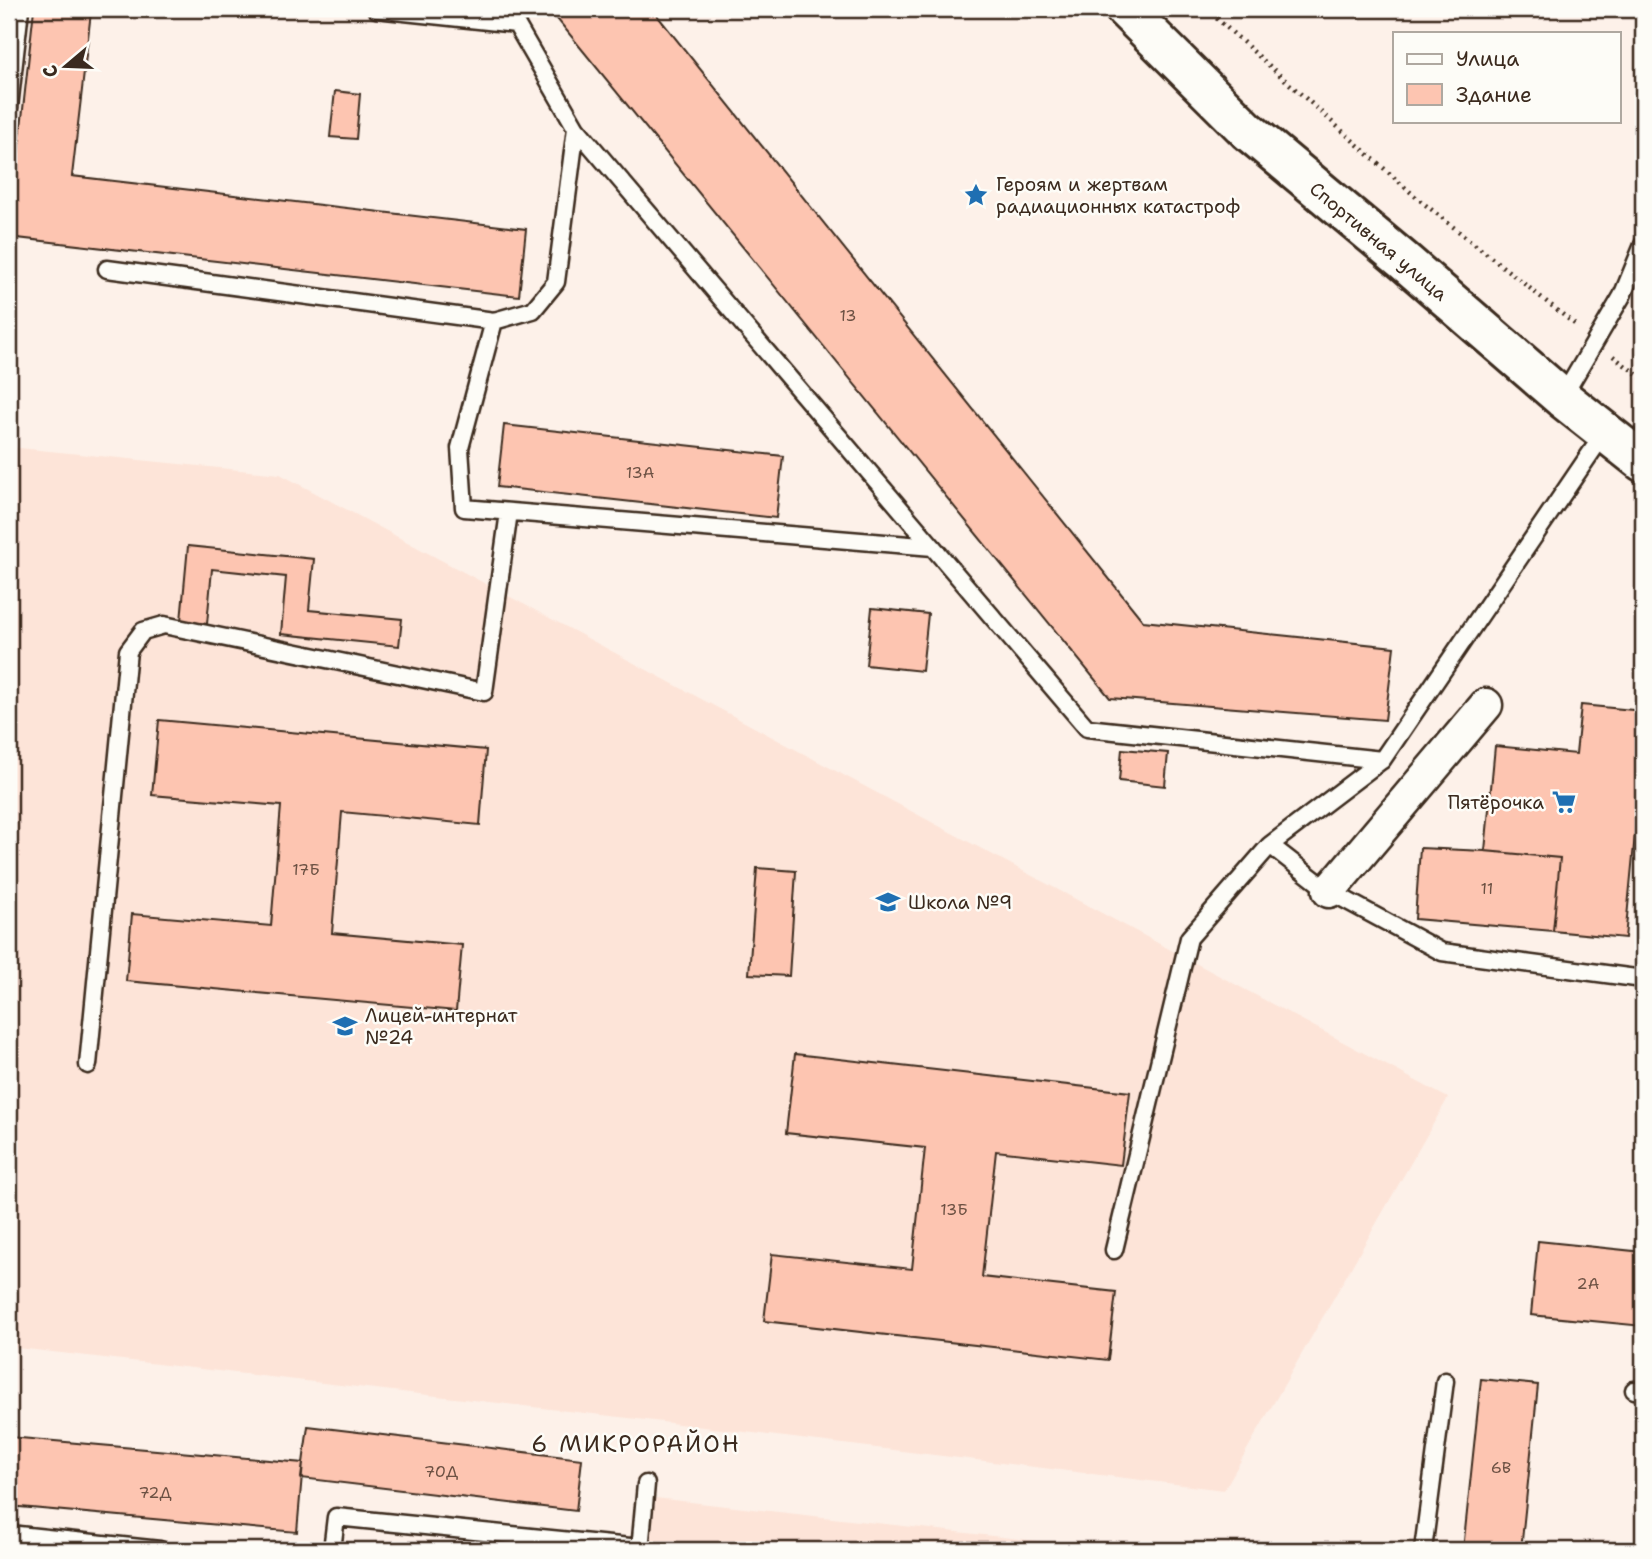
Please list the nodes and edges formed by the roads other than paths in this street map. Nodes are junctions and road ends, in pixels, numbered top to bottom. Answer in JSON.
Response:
{"nodes":[{"id":1,"x":20,"y":9,"type":"edge"},
{"id":2,"x":376,"y":9,"type":"edge"},
{"id":3,"x":1133,"y":12,"type":"edge"},
{"id":4,"x":518,"y":17,"type":"edge"},
{"id":5,"x":9,"y":107,"type":"edge"},
{"id":6,"x":576,"y":128,"type":"junction"},
{"id":7,"x":1643,"y":245,"type":"edge"},
{"id":8,"x":107,"y":270,"type":"dead end"},
{"id":9,"x":494,"y":321,"type":"junction"},
{"id":10,"x":1562,"y":398,"type":"junction"},
{"id":11,"x":1606,"y":432,"type":"junction"},
{"id":12,"x":1643,"y":462,"type":"edge"},
{"id":13,"x":509,"y":512,"type":"junction"},
{"id":14,"x":933,"y":547,"type":"junction"},
{"id":15,"x":1486,"y":705,"type":"dead end"},
{"id":16,"x":1381,"y":760,"type":"junction"},
{"id":17,"x":1270,"y":845,"type":"junction"},
{"id":18,"x":1329,"y":891,"type":"junction"},
{"id":19,"x":1643,"y":979,"type":"edge"},
{"id":20,"x":88,"y":1065,"type":"dead end"},
{"id":21,"x":1114,"y":1250,"type":"dead end"},
{"id":22,"x":1445,"y":1381,"type":"dead end"},
{"id":23,"x":646,"y":1484,"type":"dead end"},
{"id":24,"x":490,"y":1533,"type":"junction"},
{"id":25,"x":9,"y":1534,"type":"edge"},
{"id":26,"x":640,"y":1549,"type":"edge"},
{"id":27,"x":160,"y":1550,"type":"edge"},
{"id":28,"x":332,"y":1550,"type":"edge"},
{"id":29,"x":488,"y":1550,"type":"edge"},
{"id":30,"x":1423,"y":1550,"type":"edge"}],
"edges":[{"from":1,"to":5,"type":"lane"},
{"from":2,"to":4,"type":"lane"},
{"from":3,"to":10,"type":"street","name":"Спортивная улица"},
{"from":4,"to":6,"type":"lane"},
{"from":6,"to":9,"type":"lane"},
{"from":6,"to":14,"type":"lane"},
{"from":7,"to":10,"type":"lane"},
{"from":8,"to":9,"type":"lane"},
{"from":9,"to":13,"type":"lane"},
{"from":10,"to":11,"type":"street","name":"Спортивная улица"},
{"from":11,"to":12,"type":"street","name":"Спортивная улица"},
{"from":11,"to":16,"type":"lane"},
{"from":13,"to":14,"type":"lane"},
{"from":13,"to":20,"type":"lane"},
{"from":14,"to":16,"type":"lane"},
{"from":15,"to":18,"type":"street"},
{"from":16,"to":17,"type":"lane"},
{"from":17,"to":18,"type":"lane"},
{"from":17,"to":21,"type":"lane"},
{"from":18,"to":19,"type":"lane"},
{"from":22,"to":30,"type":"lane"},
{"from":23,"to":26,"type":"lane"},
{"from":24,"to":26,"type":"lane"},
{"from":24,"to":28,"type":"lane"},
{"from":24,"to":29,"type":"lane"},
{"from":25,"to":27,"type":"lane"}]}
